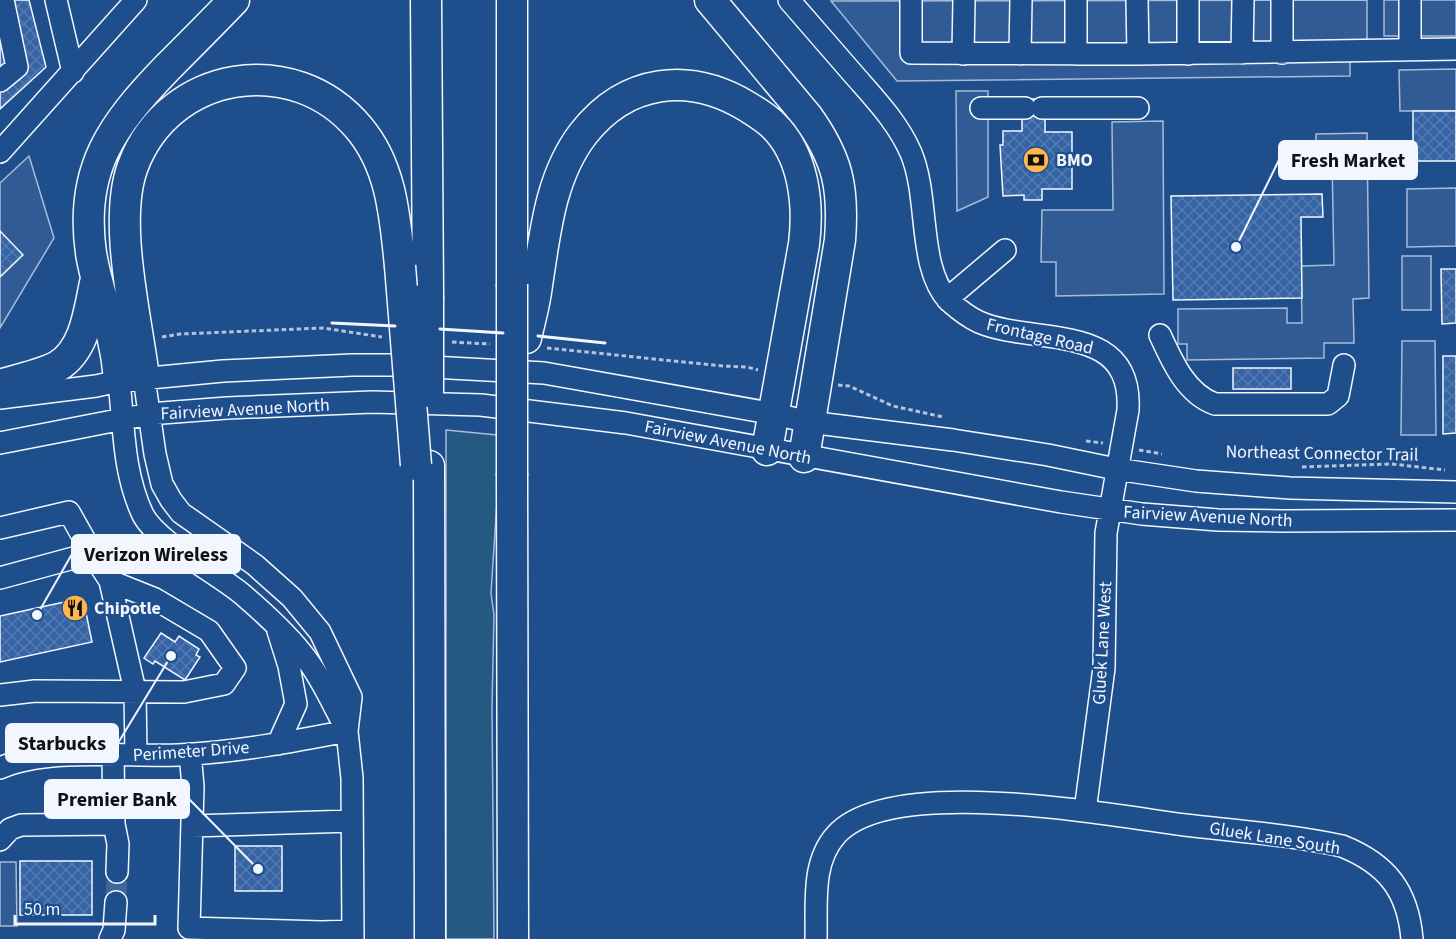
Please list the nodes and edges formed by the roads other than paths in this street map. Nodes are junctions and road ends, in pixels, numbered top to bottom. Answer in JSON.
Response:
{"nodes":[{"id":1,"x":3,"y":0,"type":"edge"},
{"id":2,"x":56,"y":0,"type":"edge"},
{"id":3,"x":135,"y":0,"type":"edge"},
{"id":4,"x":234,"y":0,"type":"edge"},
{"id":5,"x":426,"y":0,"type":"edge"},
{"id":6,"x":512,"y":0,"type":"edge"},
{"id":7,"x":710,"y":0,"type":"edge"},
{"id":8,"x":789,"y":0,"type":"edge"},
{"id":9,"x":911,"y":0,"type":"edge"},
{"id":10,"x":964,"y":0,"type":"edge"},
{"id":11,"x":1021,"y":0,"type":"edge"},
{"id":12,"x":1076,"y":0,"type":"edge"},
{"id":13,"x":1137,"y":0,"type":"edge"},
{"id":14,"x":1188,"y":0,"type":"edge"},
{"id":15,"x":1243,"y":0,"type":"edge"},
{"id":16,"x":1282,"y":0,"type":"edge"},
{"id":17,"x":1410,"y":0,"type":"edge"},
{"id":18,"x":1456,"y":49,"type":"edge"},
{"id":19,"x":1410,"y":50,"type":"junction"},
{"id":20,"x":1242,"y":53,"type":"junction"},
{"id":21,"x":1282,"y":53,"type":"junction"},
{"id":22,"x":963,"y":54,"type":"junction"},
{"id":23,"x":1020,"y":54,"type":"junction"},
{"id":24,"x":1076,"y":54,"type":"junction"},
{"id":25,"x":1138,"y":54,"type":"junction"},
{"id":26,"x":1188,"y":54,"type":"junction"},
{"id":27,"x":73,"y":72,"type":"junction"},
{"id":28,"x":0,"y":81,"type":"edge"},
{"id":29,"x":981,"y":108,"type":"dead end"},
{"id":30,"x":1138,"y":108,"type":"dead end"},
{"id":31,"x":0,"y":152,"type":"edge"},
{"id":32,"x":1005,"y":250,"type":"dead end"},
{"id":33,"x":95,"y":280,"type":"junction"},
{"id":34,"x":525,"y":285,"type":"junction"},
{"id":35,"x":947,"y":299,"type":"junction"},
{"id":36,"x":1160,"y":335,"type":"dead end"},
{"id":37,"x":1344,"y":365,"type":"dead end"},
{"id":38,"x":132,"y":380,"type":"junction"},
{"id":39,"x":0,"y":385,"type":"edge"},
{"id":40,"x":0,"y":398,"type":"edge"},
{"id":41,"x":149,"y":414,"type":"junction"},
{"id":42,"x":775,"y":414,"type":"junction"},
{"id":43,"x":123,"y":420,"type":"junction"},
{"id":44,"x":809,"y":422,"type":"junction"},
{"id":45,"x":0,"y":443,"type":"edge"},
{"id":46,"x":767,"y":450,"type":"junction"},
{"id":47,"x":804,"y":457,"type":"junction"},
{"id":48,"x":422,"y":465,"type":"junction"},
{"id":49,"x":1116,"y":469,"type":"junction"},
{"id":50,"x":1456,"y":492,"type":"edge"},
{"id":51,"x":1111,"y":510,"type":"junction"},
{"id":52,"x":1456,"y":520,"type":"edge"},
{"id":53,"x":0,"y":528,"type":"edge"},
{"id":54,"x":92,"y":553,"type":"junction"},
{"id":55,"x":0,"y":578,"type":"edge"},
{"id":56,"x":110,"y":581,"type":"junction"},
{"id":57,"x":276,"y":625,"type":"junction"},
{"id":58,"x":135,"y":691,"type":"junction"},
{"id":59,"x":0,"y":695,"type":"edge"},
{"id":60,"x":347,"y":731,"type":"junction"},
{"id":61,"x":278,"y":744,"type":"junction"},
{"id":62,"x":190,"y":754,"type":"junction"},
{"id":63,"x":113,"y":755,"type":"junction"},
{"id":64,"x":136,"y":755,"type":"junction"},
{"id":65,"x":0,"y":768,"type":"edge"},
{"id":66,"x":1085,"y":812,"type":"junction"},
{"id":67,"x":352,"y":821,"type":"junction"},
{"id":68,"x":114,"y":824,"type":"junction"},
{"id":69,"x":192,"y":826,"type":"junction"},
{"id":70,"x":0,"y":840,"type":"edge"},
{"id":71,"x":117,"y":872,"type":"tunnel mouth"},
{"id":72,"x":116,"y":902,"type":"tunnel mouth"},
{"id":73,"x":353,"y":935,"type":"edge"},
{"id":74,"x":110,"y":939,"type":"edge"},
{"id":75,"x":430,"y":939,"type":"edge"},
{"id":76,"x":513,"y":939,"type":"edge"},
{"id":77,"x":816,"y":939,"type":"edge"},
{"id":78,"x":1412,"y":939,"type":"edge"}],
"edges":[{"from":1,"to":28,"type":"street"},
{"from":2,"to":27,"type":"street"},
{"from":3,"to":27,"type":"street"},
{"from":4,"to":33,"type":"highway"},
{"from":5,"to":48,"type":"highway","bridge":true},
{"from":6,"to":34,"type":"highway"},
{"from":7,"to":44,"type":"highway"},
{"from":8,"to":35,"type":"street","name":"Frontage Road"},
{"from":9,"to":22,"type":"street"},
{"from":10,"to":22,"type":"street"},
{"from":11,"to":23,"type":"street"},
{"from":12,"to":24,"type":"street"},
{"from":13,"to":25,"type":"street"},
{"from":14,"to":26,"type":"street"},
{"from":15,"to":20,"type":"street"},
{"from":16,"to":21,"type":"street"},
{"from":17,"to":19,"type":"street"},
{"from":18,"to":19,"type":"street"},
{"from":19,"to":21,"type":"street"},
{"from":20,"to":21,"type":"street"},
{"from":20,"to":26,"type":"street"},
{"from":22,"to":23,"type":"street"},
{"from":23,"to":24,"type":"street"},
{"from":24,"to":25,"type":"street"},
{"from":25,"to":26,"type":"street"},
{"from":27,"to":31,"type":"street"},
{"from":29,"to":30,"type":"street"},
{"from":32,"to":35,"type":"street"},
{"from":33,"to":38,"type":"highway"},
{"from":33,"to":39,"type":"highway"},
{"from":34,"to":42,"type":"highway"},
{"from":34,"to":76,"type":"highway","bridge":true},
{"from":35,"to":49,"type":"street","name":"Frontage Road"},
{"from":36,"to":37,"type":"street"},
{"from":38,"to":40,"type":"street","name":"Fairview Avenue North"},
{"from":38,"to":41,"type":"street"},
{"from":38,"to":42,"type":"street","name":"Fairview Avenue North"},
{"from":38,"to":43,"type":"street"},
{"from":38,"to":48,"type":"highway","bridge":true},
{"from":41,"to":43,"type":"street","name":"Fairview Avenue North"},
{"from":41,"to":46,"type":"street","name":"Fairview Avenue North"},
{"from":41,"to":60,"type":"street"},
{"from":42,"to":44,"type":"street","name":"Fairview Avenue North"},
{"from":42,"to":46,"type":"highway"},
{"from":43,"to":45,"type":"street","name":"Fairview Avenue North"},
{"from":43,"to":57,"type":"street"},
{"from":44,"to":47,"type":"highway"},
{"from":44,"to":49,"type":"street","name":"Fairview Avenue North"},
{"from":46,"to":47,"type":"street","name":"Fairview Avenue North"},
{"from":47,"to":51,"type":"street","name":"Fairview Avenue North"},
{"from":48,"to":75,"type":"highway"},
{"from":49,"to":50,"type":"street","name":"Fairview Avenue North"},
{"from":49,"to":51,"type":"street","name":"Frontage Road"},
{"from":51,"to":52,"type":"street","name":"Fairview Avenue North"},
{"from":51,"to":66,"type":"street","name":"Gluek Lane West"},
{"from":53,"to":54,"type":"street"},
{"from":54,"to":55,"type":"street"},
{"from":54,"to":56,"type":"street"},
{"from":56,"to":58,"type":"street"},
{"from":56,"to":58,"type":"street"},
{"from":57,"to":60,"type":"street"},
{"from":57,"to":61,"type":"street"},
{"from":58,"to":59,"type":"street"},
{"from":58,"to":64,"type":"street"},
{"from":60,"to":61,"type":"street","name":"Perimeter Drive"},
{"from":60,"to":67,"type":"street"},
{"from":61,"to":62,"type":"street","name":"Perimeter Drive"},
{"from":62,"to":64,"type":"street","name":"Perimeter Drive"},
{"from":62,"to":69,"type":"street"},
{"from":63,"to":64,"type":"street","name":"Perimeter Drive"},
{"from":63,"to":65,"type":"street","name":"Perimeter Drive"},
{"from":63,"to":68,"type":"street"},
{"from":66,"to":77,"type":"street","name":"Gluek Lane South"},
{"from":66,"to":78,"type":"street","name":"Gluek Lane South"},
{"from":67,"to":69,"type":"street"},
{"from":67,"to":73,"type":"street"},
{"from":68,"to":70,"type":"street"},
{"from":68,"to":71,"type":"street"},
{"from":69,"to":73,"type":"street"},
{"from":72,"to":74,"type":"street"}]}
